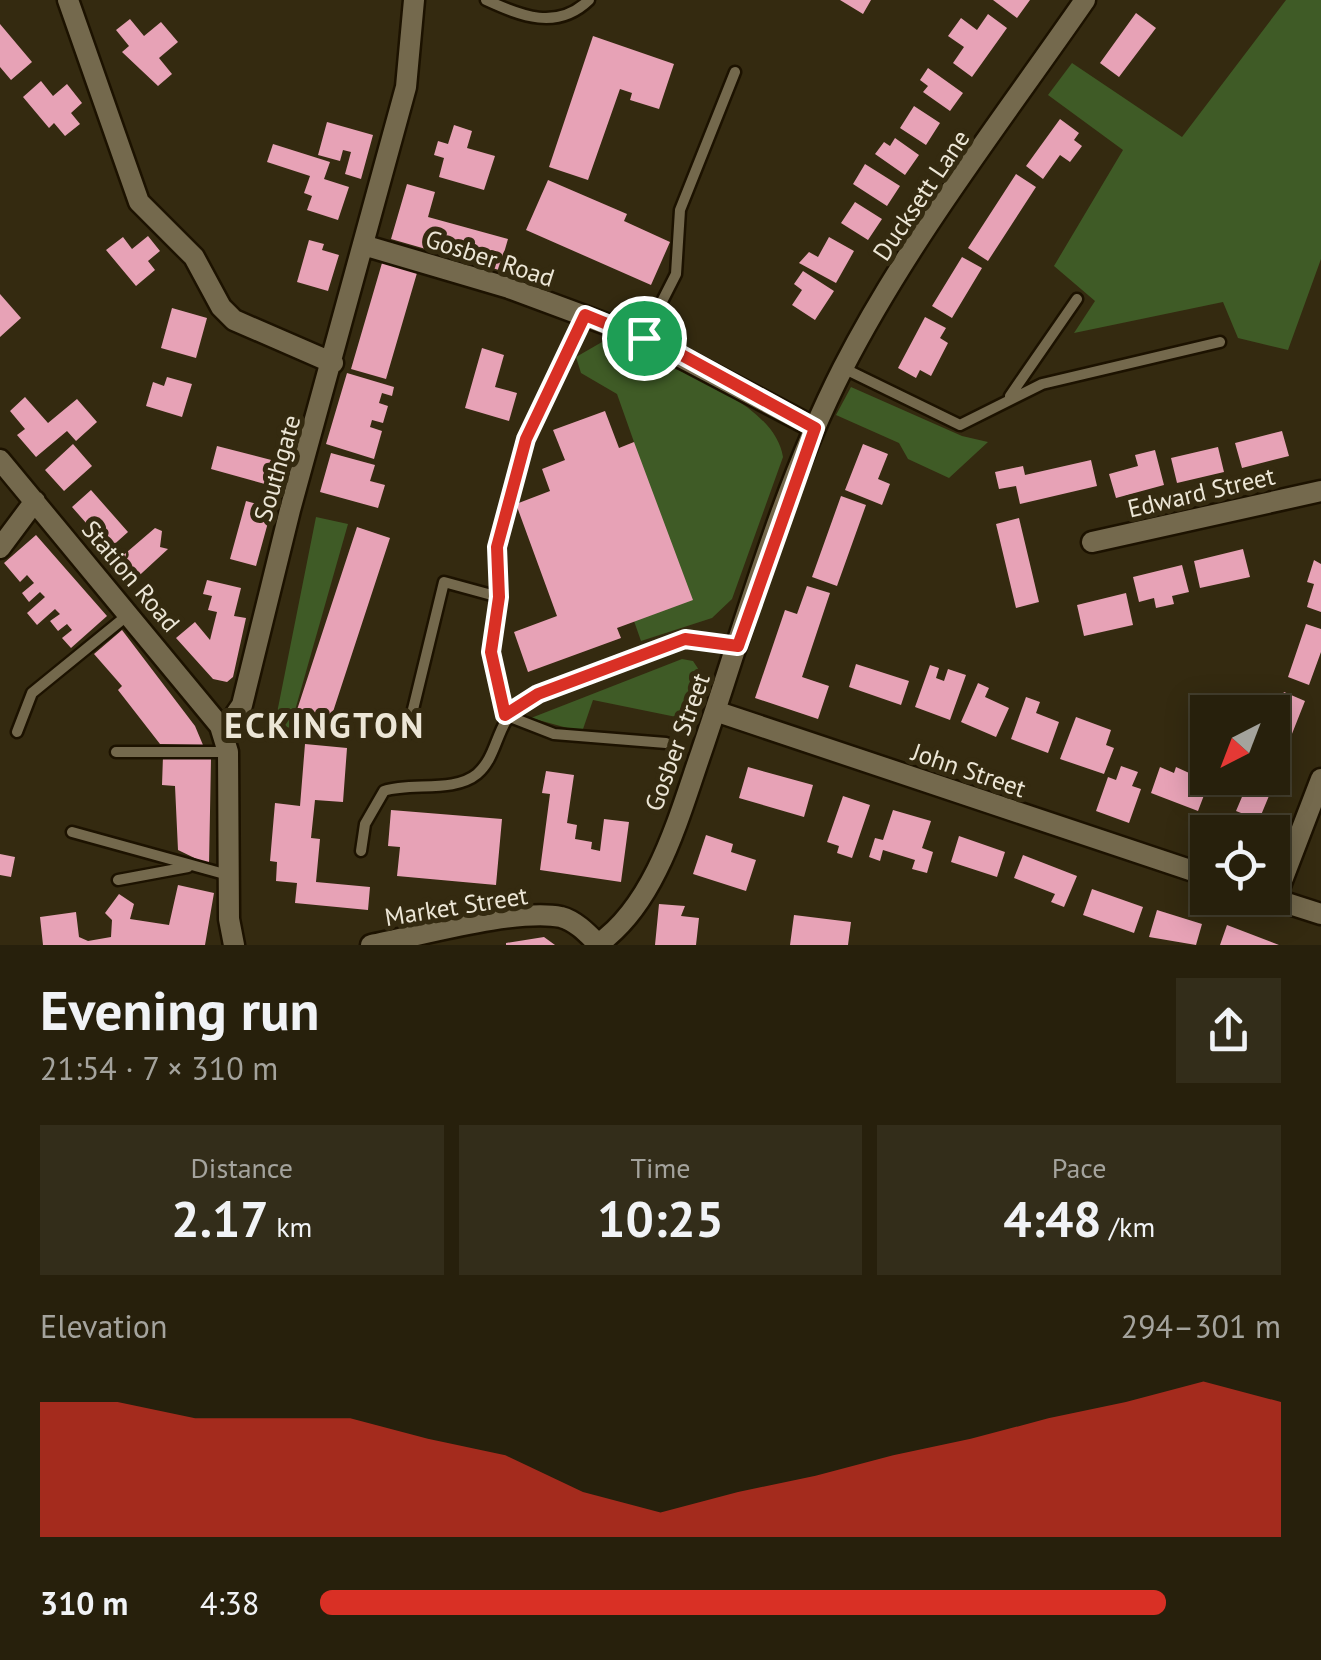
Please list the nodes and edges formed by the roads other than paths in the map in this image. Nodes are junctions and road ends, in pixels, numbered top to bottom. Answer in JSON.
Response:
{"nodes":[{"id":1,"x":68,"y":0,"type":"edge"},
{"id":2,"x":414,"y":0,"type":"edge"},
{"id":3,"x":486,"y":0,"type":"edge"},
{"id":4,"x":589,"y":0,"type":"edge"},
{"id":5,"x":1085,"y":0,"type":"edge"},
{"id":6,"x":735,"y":72,"type":"dead end"},
{"id":7,"x":364,"y":245,"type":"junction"},
{"id":8,"x":1078,"y":298,"type":"dead end"},
{"id":9,"x":585,"y":315,"type":"junction"},
{"id":10,"x":644,"y":338,"type":"junction"},
{"id":11,"x":1220,"y":342,"type":"dead end"},
{"id":12,"x":333,"y":363,"type":"junction"},
{"id":13,"x":843,"y":368,"type":"junction"},
{"id":14,"x":1008,"y":399,"type":"junction"},
{"id":15,"x":815,"y":428,"type":"junction"},
{"id":16,"x":0,"y":460,"type":"edge"},
{"id":17,"x":1321,"y":491,"type":"edge"},
{"id":18,"x":35,"y":501,"type":"junction"},
{"id":19,"x":1092,"y":542,"type":"dead end"},
{"id":20,"x":0,"y":548,"type":"edge"},
{"id":21,"x":499,"y":597,"type":"junction"},
{"id":22,"x":130,"y":613,"type":"junction"},
{"id":23,"x":738,"y":646,"type":"junction"},
{"id":24,"x":716,"y":710,"type":"junction"},
{"id":25,"x":505,"y":715,"type":"junction"},
{"id":26,"x":220,"y":726,"type":"junction"},
{"id":27,"x":17,"y":732,"type":"dead end"},
{"id":28,"x":407,"y":734,"type":"dead end"},
{"id":29,"x":666,"y":743,"type":"dead end"},
{"id":30,"x":116,"y":752,"type":"dead end"},
{"id":31,"x":228,"y":752,"type":"junction"},
{"id":32,"x":1321,"y":779,"type":"edge"},
{"id":33,"x":72,"y":832,"type":"dead end"},
{"id":34,"x":361,"y":852,"type":"dead end"},
{"id":35,"x":1290,"y":856,"type":"edge"},
{"id":36,"x":194,"y":866,"type":"junction"},
{"id":37,"x":1190,"y":870,"type":"edge"},
{"id":38,"x":228,"y":875,"type":"junction"},
{"id":39,"x":118,"y":880,"type":"dead end"},
{"id":40,"x":1290,"y":904,"type":"edge"},
{"id":41,"x":1321,"y":914,"type":"edge"},
{"id":42,"x":234,"y":945,"type":"edge"},
{"id":43,"x":371,"y":945,"type":"edge"},
{"id":44,"x":599,"y":945,"type":"edge"}],
"edges":[{"from":1,"to":12,"type":"street"},
{"from":2,"to":7,"type":"street","name":"Southgate"},
{"from":3,"to":4,"type":"lane"},
{"from":5,"to":13,"type":"street","name":"Ducksett Lane"},
{"from":6,"to":10,"type":"lane"},
{"from":7,"to":9,"type":"street","name":"Gosber Road"},
{"from":7,"to":12,"type":"street","name":"Southgate"},
{"from":8,"to":14,"type":"lane"},
{"from":9,"to":10,"type":"street","name":"Gosber Road"},
{"from":9,"to":21,"type":"lane"},
{"from":10,"to":15,"type":"street","name":"Gosber Road"},
{"from":11,"to":14,"type":"lane"},
{"from":12,"to":26,"type":"street","name":"Southgate"},
{"from":13,"to":14,"type":"lane"},
{"from":13,"to":15,"type":"street","name":"Ducksett Lane"},
{"from":15,"to":23,"type":"street","name":"Gosber Street"},
{"from":16,"to":18,"type":"street","name":"Station Road"},
{"from":17,"to":19,"type":"street","name":"Edward Street"},
{"from":18,"to":20,"type":"street"},
{"from":18,"to":22,"type":"street","name":"Station Road"},
{"from":21,"to":25,"type":"lane"},
{"from":21,"to":28,"type":"lane"},
{"from":22,"to":26,"type":"street","name":"Station Road"},
{"from":22,"to":27,"type":"lane"},
{"from":23,"to":24,"type":"street","name":"Gosber Street"},
{"from":23,"to":25,"type":"lane"},
{"from":24,"to":37,"type":"street","name":"John Street"},
{"from":24,"to":44,"type":"street","name":"Gosber Street"},
{"from":25,"to":29,"type":"lane"},
{"from":25,"to":34,"type":"lane"},
{"from":26,"to":31,"type":"street"},
{"from":30,"to":31,"type":"lane"},
{"from":31,"to":38,"type":"street"},
{"from":32,"to":35,"type":"street"},
{"from":33,"to":36,"type":"lane"},
{"from":36,"to":38,"type":"lane"},
{"from":36,"to":39,"type":"lane"},
{"from":38,"to":42,"type":"street"},
{"from":40,"to":41,"type":"street"},
{"from":43,"to":44,"type":"street","name":"Market Street"}]}
